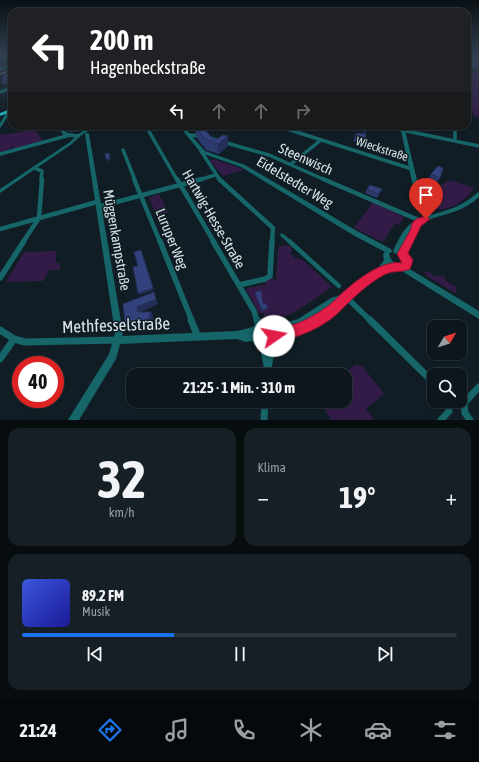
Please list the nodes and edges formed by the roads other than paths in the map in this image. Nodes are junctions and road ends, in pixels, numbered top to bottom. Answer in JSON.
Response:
{"nodes":[{"id":1,"x":7,"y":89,"type":"edge"},
{"id":2,"x":0,"y":91,"type":"edge"},
{"id":3,"x":1,"y":115,"type":"edge"},
{"id":4,"x":0,"y":126,"type":"edge"},
{"id":5,"x":62,"y":130,"type":"edge"},
{"id":6,"x":90,"y":130,"type":"edge"},
{"id":7,"x":92,"y":130,"type":"edge"},
{"id":8,"x":148,"y":130,"type":"edge"},
{"id":9,"x":185,"y":130,"type":"edge"},
{"id":10,"x":290,"y":130,"type":"edge"},
{"id":11,"x":403,"y":130,"type":"edge"},
{"id":12,"x":411,"y":130,"type":"edge"},
{"id":13,"x":455,"y":130,"type":"edge"},
{"id":14,"x":70,"y":135,"type":"junction"},
{"id":15,"x":189,"y":135,"type":"junction"},
{"id":16,"x":83,"y":136,"type":"junction"},
{"id":17,"x":321,"y":140,"type":"junction"},
{"id":18,"x":455,"y":141,"type":"junction"},
{"id":19,"x":479,"y":146,"type":"edge"},
{"id":20,"x":123,"y":150,"type":"dead end"},
{"id":21,"x":201,"y":151,"type":"junction"},
{"id":22,"x":0,"y":154,"type":"edge"},
{"id":23,"x":291,"y":164,"type":"junction"},
{"id":24,"x":34,"y":168,"type":"junction"},
{"id":25,"x":412,"y":169,"type":"junction"},
{"id":26,"x":215,"y":175,"type":"junction"},
{"id":27,"x":180,"y":184,"type":"junction"},
{"id":28,"x":0,"y":191,"type":"edge"},
{"id":29,"x":479,"y":194,"type":"edge"},
{"id":30,"x":142,"y":195,"type":"junction"},
{"id":31,"x":98,"y":204,"type":"junction"},
{"id":32,"x":39,"y":218,"type":"junction"},
{"id":33,"x":430,"y":218,"type":"junction"},
{"id":34,"x":418,"y":223,"type":"junction"},
{"id":35,"x":0,"y":229,"type":"edge"},
{"id":36,"x":282,"y":235,"type":"dead end"},
{"id":37,"x":392,"y":254,"type":"junction"},
{"id":38,"x":394,"y":266,"type":"junction"},
{"id":39,"x":405,"y":266,"type":"junction"},
{"id":40,"x":379,"y":272,"type":"junction"},
{"id":41,"x":0,"y":278,"type":"edge"},
{"id":42,"x":239,"y":285,"type":"junction"},
{"id":43,"x":339,"y":286,"type":"dead end"},
{"id":44,"x":345,"y":296,"type":"junction"},
{"id":45,"x":479,"y":315,"type":"edge"},
{"id":46,"x":0,"y":330,"type":"edge"},
{"id":47,"x":256,"y":332,"type":"junction"},
{"id":48,"x":273,"y":333,"type":"junction"},
{"id":49,"x":198,"y":337,"type":"junction"},
{"id":50,"x":14,"y":339,"type":"junction"},
{"id":51,"x":119,"y":340,"type":"junction"},
{"id":52,"x":266,"y":344,"type":"junction"},
{"id":53,"x":0,"y":359,"type":"edge"},
{"id":54,"x":268,"y":368,"type":"edge"},
{"id":55,"x":427,"y":376,"type":"edge"},
{"id":56,"x":479,"y":387,"type":"edge"},
{"id":57,"x":265,"y":408,"type":"edge"},
{"id":58,"x":449,"y":408,"type":"edge"},
{"id":59,"x":73,"y":420,"type":"edge"},
{"id":60,"x":264,"y":420,"type":"edge"},
{"id":61,"x":441,"y":420,"type":"edge"},
{"id":62,"x":470,"y":420,"type":"edge"}],
"edges":[{"from":1,"to":2,"type":"street"},
{"from":3,"to":4,"type":"street"},
{"from":5,"to":14,"type":"street"},
{"from":6,"to":16,"type":"street"},
{"from":7,"to":16,"type":"street"},
{"from":8,"to":27,"type":"street","name":"Hartwig-Hesse-Straße"},
{"from":9,"to":15,"type":"street"},
{"from":10,"to":17,"type":"street","name":"Wieckstraße"},
{"from":11,"to":25,"type":"street"},
{"from":12,"to":18,"type":"street"},
{"from":13,"to":18,"type":"street"},
{"from":14,"to":16,"type":"street"},
{"from":14,"to":22,"type":"street"},
{"from":15,"to":21,"type":"street"},
{"from":15,"to":23,"type":"street","name":"Steenwisch"},
{"from":16,"to":24,"type":"street"},
{"from":16,"to":31,"type":"street","name":"Müggenkampstraße"},
{"from":17,"to":23,"type":"street"},
{"from":17,"to":25,"type":"street","name":"Wieckstraße"},
{"from":18,"to":19,"type":"street"},
{"from":20,"to":30,"type":"street","name":"Luruper Weg"},
{"from":21,"to":26,"type":"street"},
{"from":21,"to":37,"type":"street","name":"Eidelstedter Weg"},
{"from":23,"to":34,"type":"street","name":"Steenwisch"},
{"from":24,"to":28,"type":"street"},
{"from":24,"to":32,"type":"street"},
{"from":25,"to":33,"type":"street"},
{"from":26,"to":27,"type":"street"},
{"from":26,"to":42,"type":"street"},
{"from":27,"to":30,"type":"street"},
{"from":27,"to":42,"type":"street","name":"Hartwig-Hesse-Straße"},
{"from":29,"to":33,"type":"street"},
{"from":30,"to":31,"type":"street"},
{"from":30,"to":49,"type":"street","name":"Luruper Weg"},
{"from":31,"to":32,"type":"street"},
{"from":31,"to":51,"type":"street","name":"Müggenkampstraße"},
{"from":32,"to":35,"type":"street"},
{"from":32,"to":41,"type":"street"},
{"from":33,"to":34,"type":"street"},
{"from":34,"to":37,"type":"street","name":"Methfesselstraße"},
{"from":36,"to":43,"type":"street"},
{"from":37,"to":38,"type":"street","name":"Eidelstedter Weg"},
{"from":37,"to":39,"type":"street"},
{"from":37,"to":40,"type":"street","name":"Methfesselstraße"},
{"from":38,"to":39,"type":"street"},
{"from":38,"to":40,"type":"street","name":"Methfesselstraße"},
{"from":39,"to":45,"type":"street"},
{"from":40,"to":44,"type":"street","name":"Methfesselstraße"},
{"from":42,"to":47,"type":"street","name":"Hartwig-Hesse-Straße"},
{"from":44,"to":48,"type":"street","name":"Methfesselstraße"},
{"from":44,"to":55,"type":"street"},
{"from":46,"to":50,"type":"street","name":"Methfesselstraße"},
{"from":47,"to":48,"type":"street","name":"Methfesselstraße"},
{"from":47,"to":49,"type":"street","name":"Methfesselstraße"},
{"from":47,"to":52,"type":"street"},
{"from":48,"to":52,"type":"street"},
{"from":49,"to":51,"type":"street","name":"Methfesselstraße"},
{"from":50,"to":51,"type":"street","name":"Methfesselstraße"},
{"from":50,"to":53,"type":"street"},
{"from":51,"to":59,"type":"street"},
{"from":52,"to":54,"type":"street"},
{"from":56,"to":62,"type":"street"},
{"from":57,"to":60,"type":"street"},
{"from":58,"to":61,"type":"street"}]}
